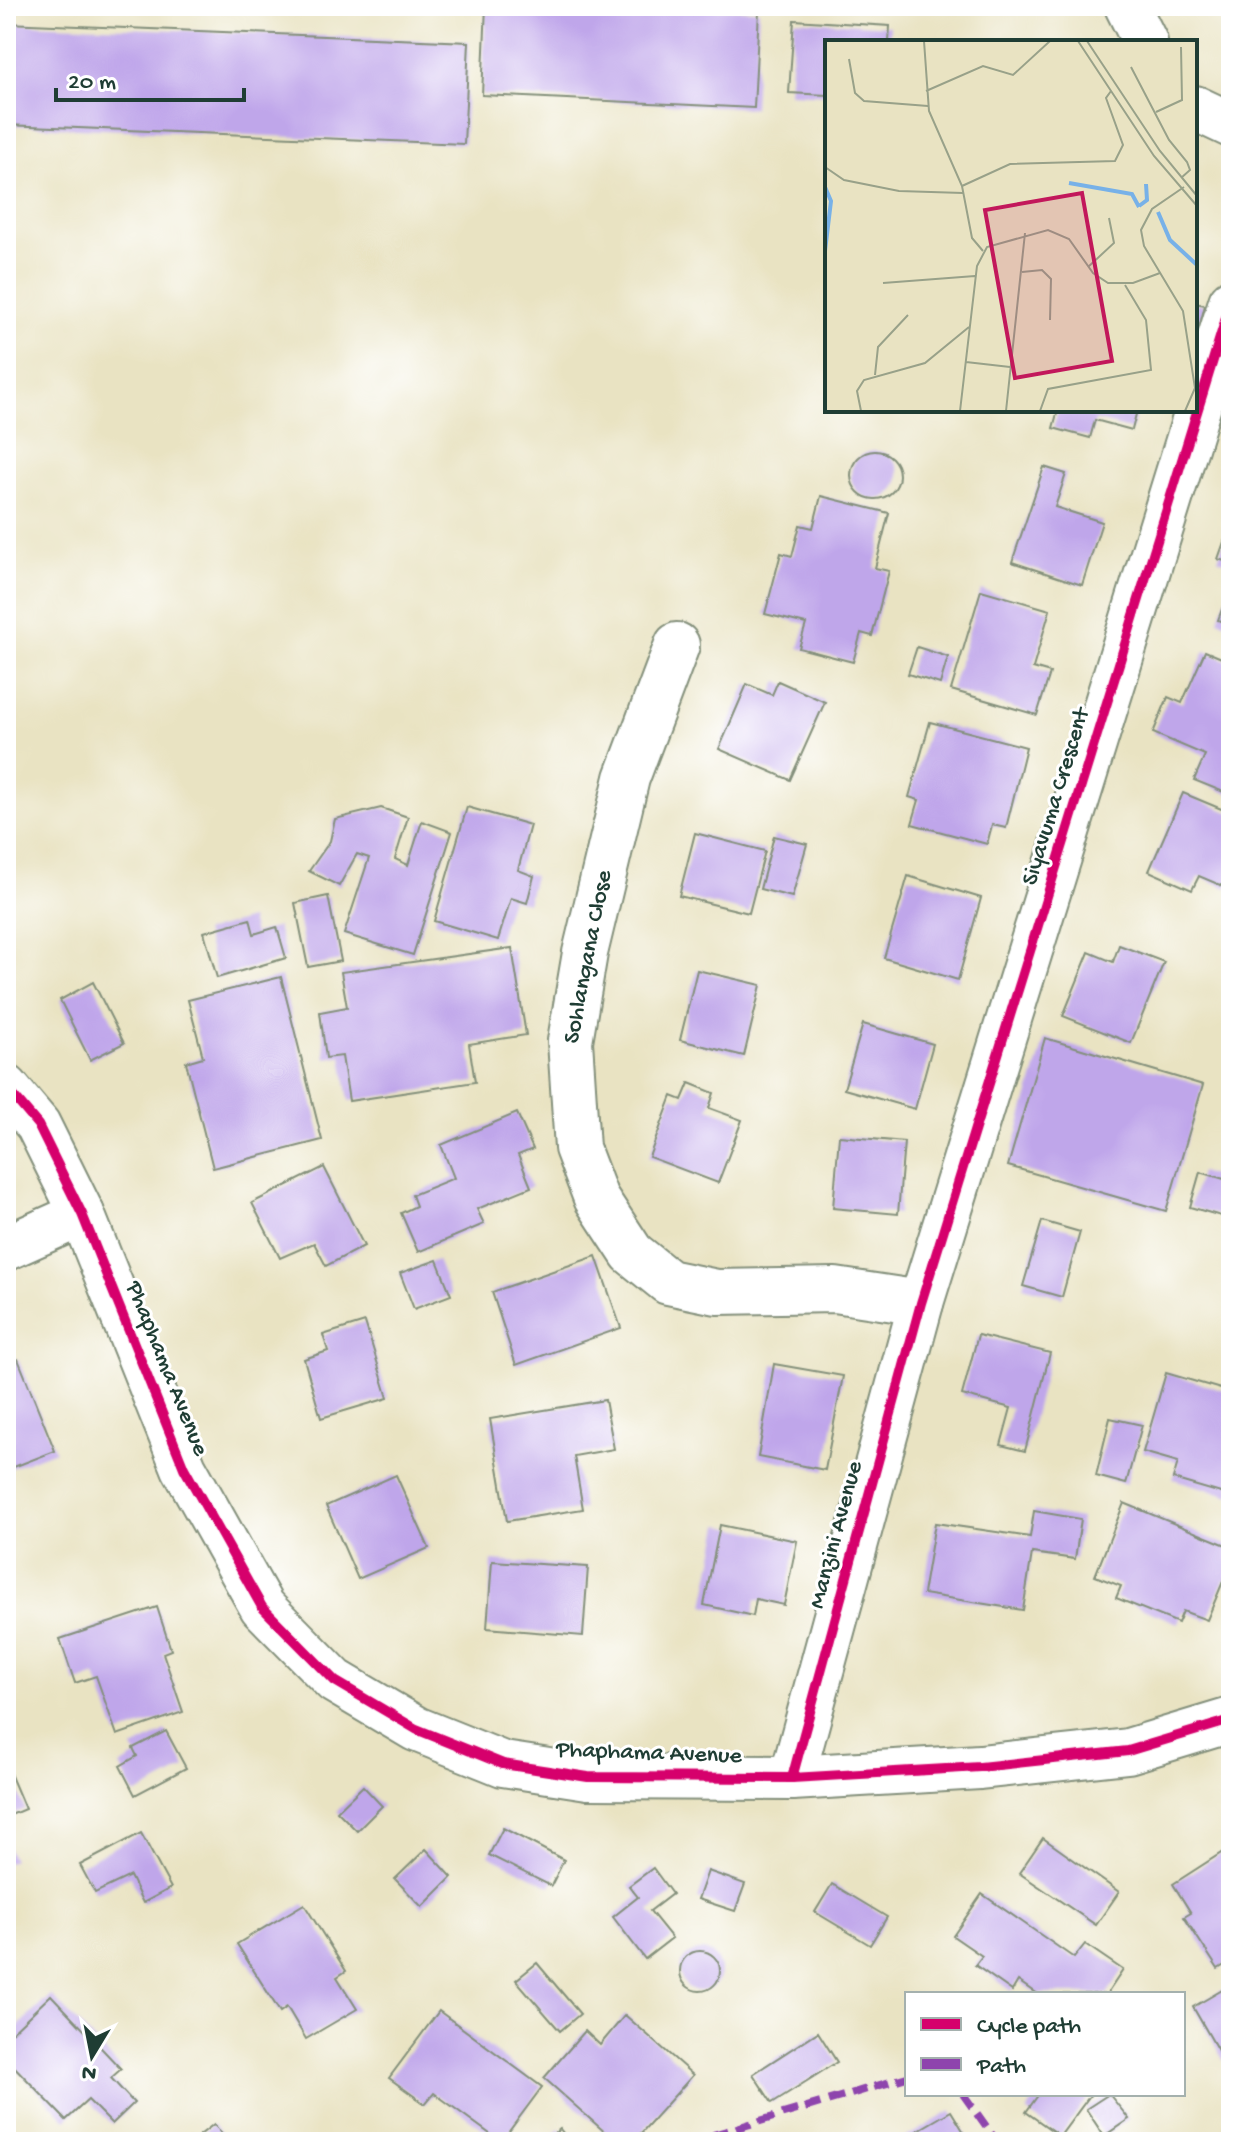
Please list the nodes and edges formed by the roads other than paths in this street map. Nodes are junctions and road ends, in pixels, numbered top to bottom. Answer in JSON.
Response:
{"nodes":[{"id":1,"x":1127,"y":6,"type":"edge"},
{"id":2,"x":1144,"y":40,"type":"edge"},
{"id":3,"x":1197,"y":109,"type":"edge"},
{"id":4,"x":1231,"y":125,"type":"edge"},
{"id":5,"x":1231,"y":302,"type":"edge"},
{"id":6,"x":1197,"y":412,"type":"edge"},
{"id":7,"x":1197,"y":412,"type":"edge"},
{"id":8,"x":677,"y":645,"type":"dead end"},
{"id":9,"x":6,"y":1087,"type":"edge"},
{"id":10,"x":82,"y":1214,"type":"junction"},
{"id":11,"x":6,"y":1248,"type":"edge"},
{"id":12,"x":921,"y":1303,"type":"junction"},
{"id":13,"x":1231,"y":1720,"type":"edge"},
{"id":14,"x":792,"y":1778,"type":"junction"}],
"edges":[{"from":1,"to":2,"type":"street"},
{"from":3,"to":4,"type":"street"},
{"from":5,"to":7,"type":"street","name":"Siyavuma Crescent"},
{"from":6,"to":12,"type":"street","name":"Siyavuma Crescent"},
{"from":8,"to":12,"type":"street","name":"Sohlangana Close"},
{"from":9,"to":10,"type":"street","name":"Phaphama Avenue"},
{"from":10,"to":11,"type":"street"},
{"from":10,"to":14,"type":"street","name":"Phaphama Avenue"},
{"from":12,"to":14,"type":"street","name":"Manzini Avenue"},
{"from":13,"to":14,"type":"street","name":"Phaphama Avenue"}]}
